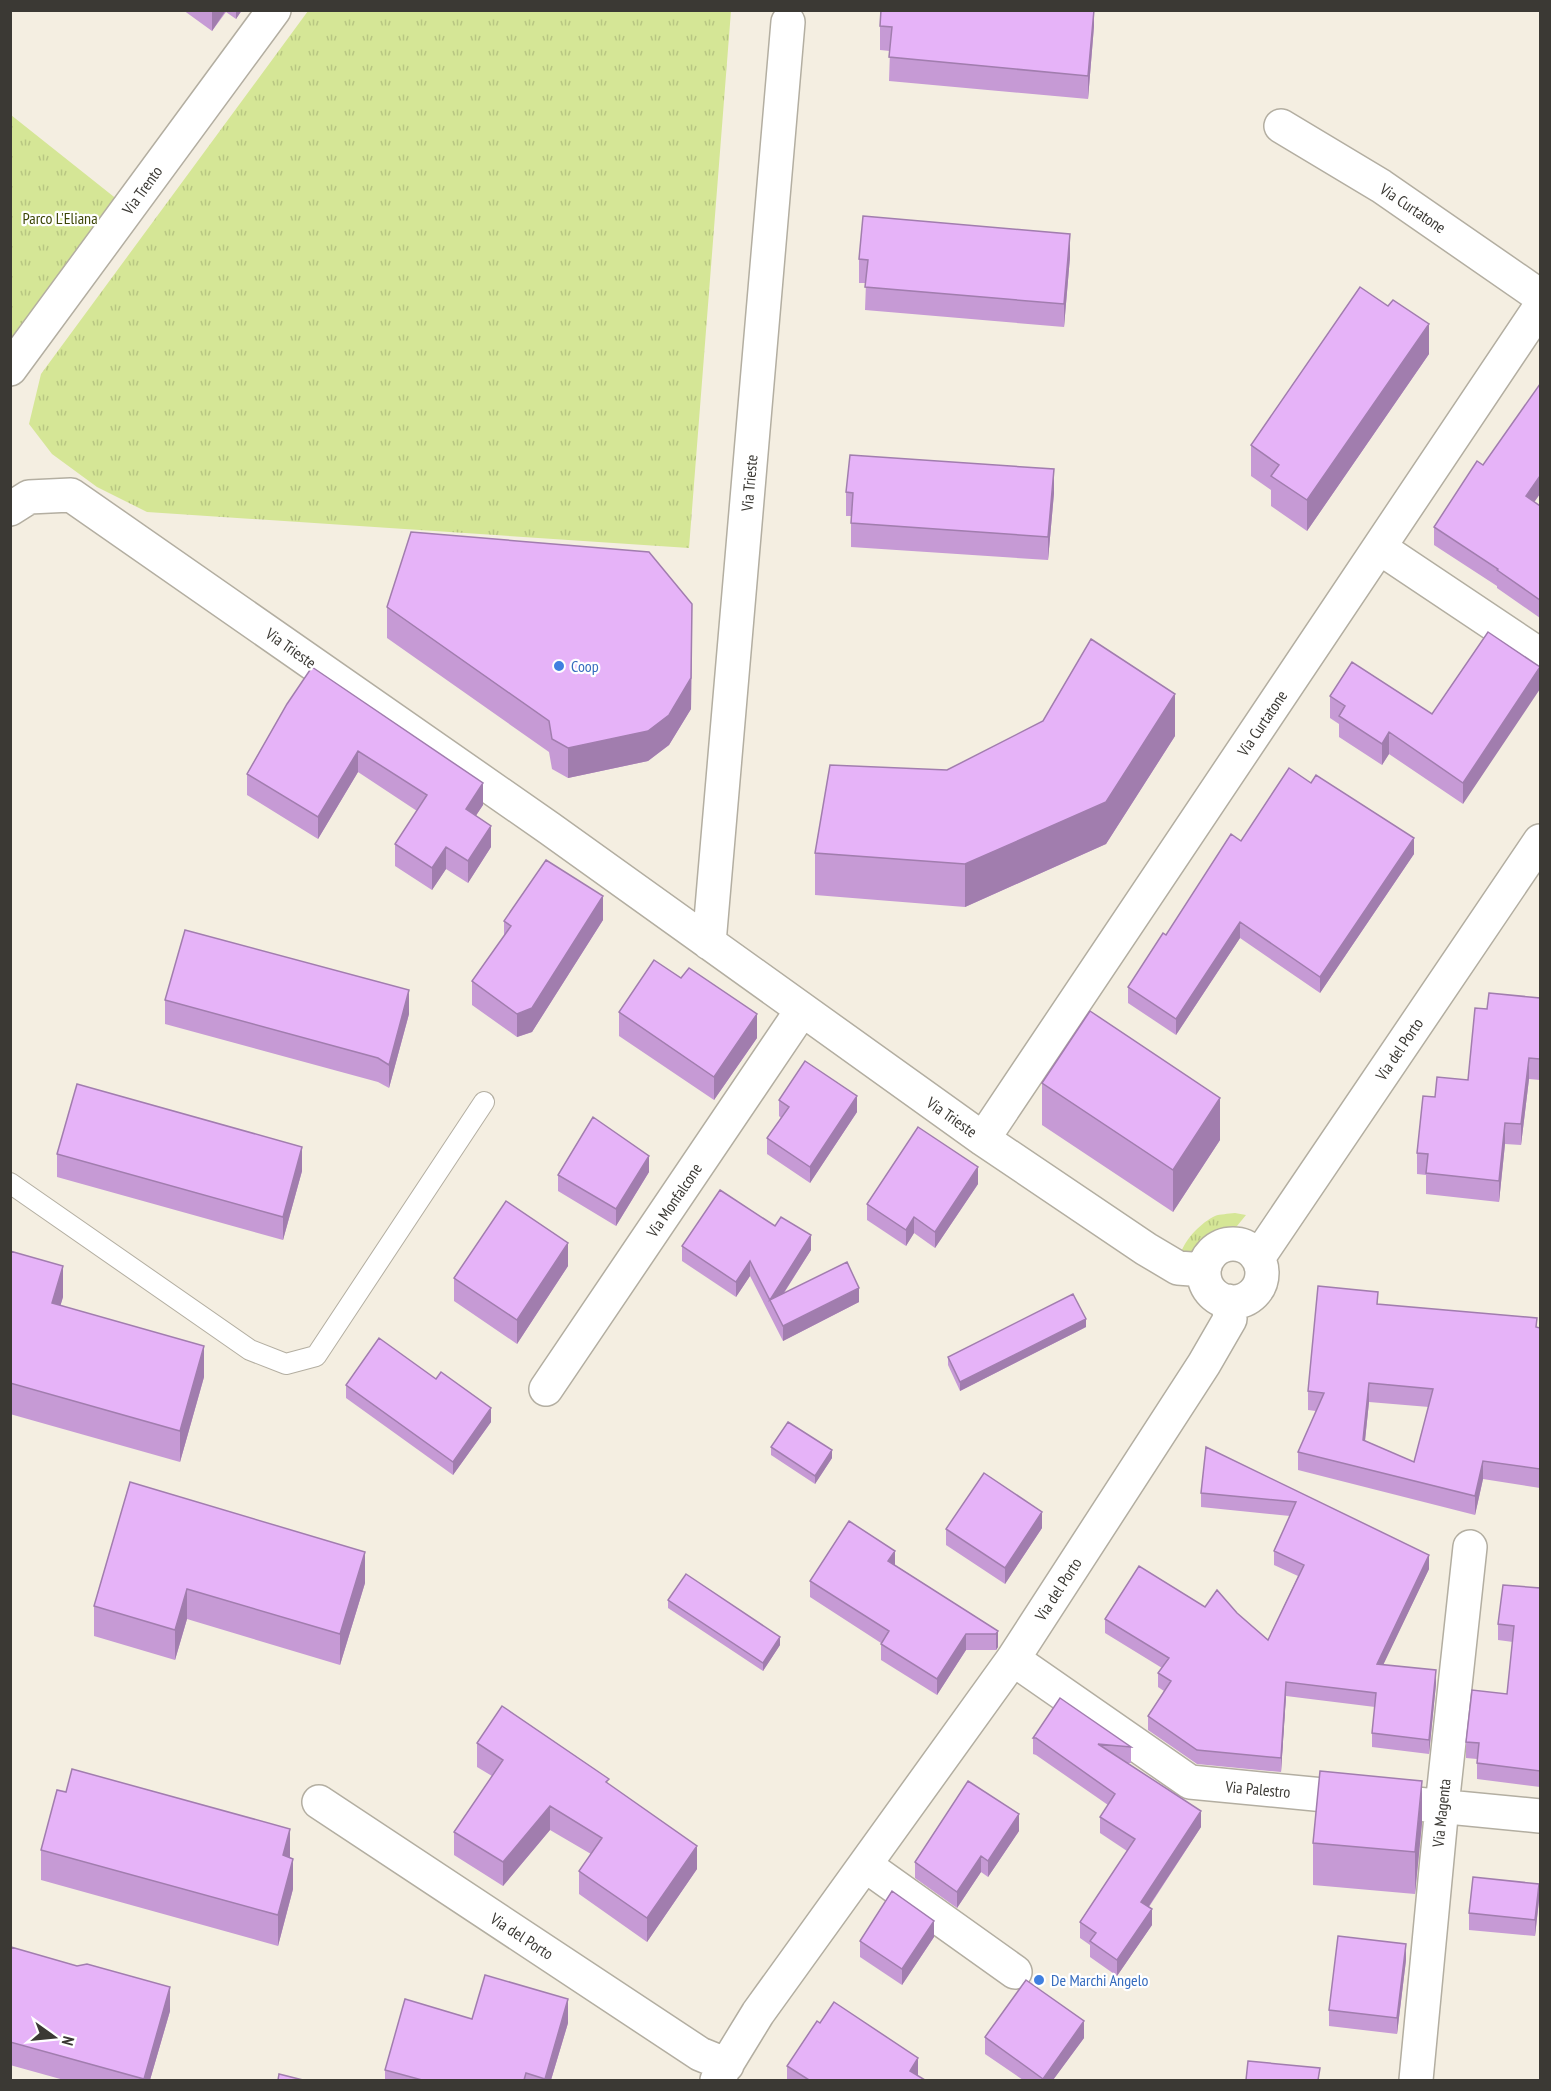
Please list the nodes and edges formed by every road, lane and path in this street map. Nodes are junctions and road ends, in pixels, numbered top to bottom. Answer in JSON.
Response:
{"nodes":[{"id":1,"x":274,"y":10,"type":"edge"},
{"id":2,"x":788,"y":22,"type":"dead end"},
{"id":3,"x":1281,"y":126,"type":"dead end"},
{"id":4,"x":1540,"y":296,"type":"edge"},
{"id":5,"x":1540,"y":308,"type":"edge"},
{"id":6,"x":10,"y":369,"type":"edge"},
{"id":7,"x":10,"y":509,"type":"edge"},
{"id":8,"x":1380,"y":548,"type":"junction"},
{"id":9,"x":1540,"y":655,"type":"edge"},
{"id":10,"x":1540,"y":841,"type":"edge"},
{"id":11,"x":710,"y":943,"type":"junction"},
{"id":12,"x":802,"y":1010,"type":"junction"},
{"id":13,"x":484,"y":1102,"type":"dead end"},
{"id":14,"x":983,"y":1139,"type":"junction"},
{"id":15,"x":10,"y":1183,"type":"edge"},
{"id":16,"x":1258,"y":1258,"type":"junction"},
{"id":17,"x":1204,"y":1270,"type":"junction"},
{"id":18,"x":1228,"y":1302,"type":"junction"},
{"id":19,"x":546,"y":1389,"type":"dead end"},
{"id":20,"x":1470,"y":1546,"type":"dead end"},
{"id":21,"x":1013,"y":1659,"type":"junction"},
{"id":22,"x":319,"y":1802,"type":"dead end"},
{"id":23,"x":1442,"y":1806,"type":"junction"},
{"id":24,"x":1540,"y":1816,"type":"edge"},
{"id":25,"x":865,"y":1865,"type":"junction"},
{"id":26,"x":1015,"y":1972,"type":"dead end"},
{"id":27,"x":719,"y":2076,"type":"edge"},
{"id":28,"x":1416,"y":2080,"type":"edge"}],
"edges":[{"from":1,"to":6,"type":"street","name":"Via Trento"},
{"from":2,"to":11,"type":"street","name":"Via Trieste"},
{"from":3,"to":4,"type":"street","name":"Via Curtatone"},
{"from":5,"to":8,"type":"street","name":"Via Curtatone"},
{"from":7,"to":11,"type":"street","name":"Via Trieste"},
{"from":8,"to":9,"type":"street"},
{"from":8,"to":14,"type":"street","name":"Via Curtatone"},
{"from":10,"to":16,"type":"street","name":"Via del Porto"},
{"from":11,"to":12,"type":"street","name":"Via Trieste"},
{"from":12,"to":14,"type":"street","name":"Via Trieste"},
{"from":12,"to":19,"type":"street","name":"Via Monfalcone"},
{"from":13,"to":15,"type":"lane"},
{"from":14,"to":17,"type":"street","name":"Via Trieste"},
{"from":16,"to":17,"type":"street"},
{"from":16,"to":18,"type":"street"},
{"from":17,"to":18,"type":"street"},
{"from":18,"to":21,"type":"street","name":"Via del Porto"},
{"from":20,"to":23,"type":"street","name":"Via Magenta"},
{"from":21,"to":23,"type":"street","name":"Via Palestro"},
{"from":21,"to":25,"type":"street","name":"Via del Porto"},
{"from":22,"to":27,"type":"street","name":"Via del Porto"},
{"from":23,"to":24,"type":"street","name":"Via Palestro"},
{"from":23,"to":28,"type":"street","name":"Via Magenta"},
{"from":25,"to":26,"type":"street"},
{"from":25,"to":27,"type":"street","name":"Via del Porto"}]}
